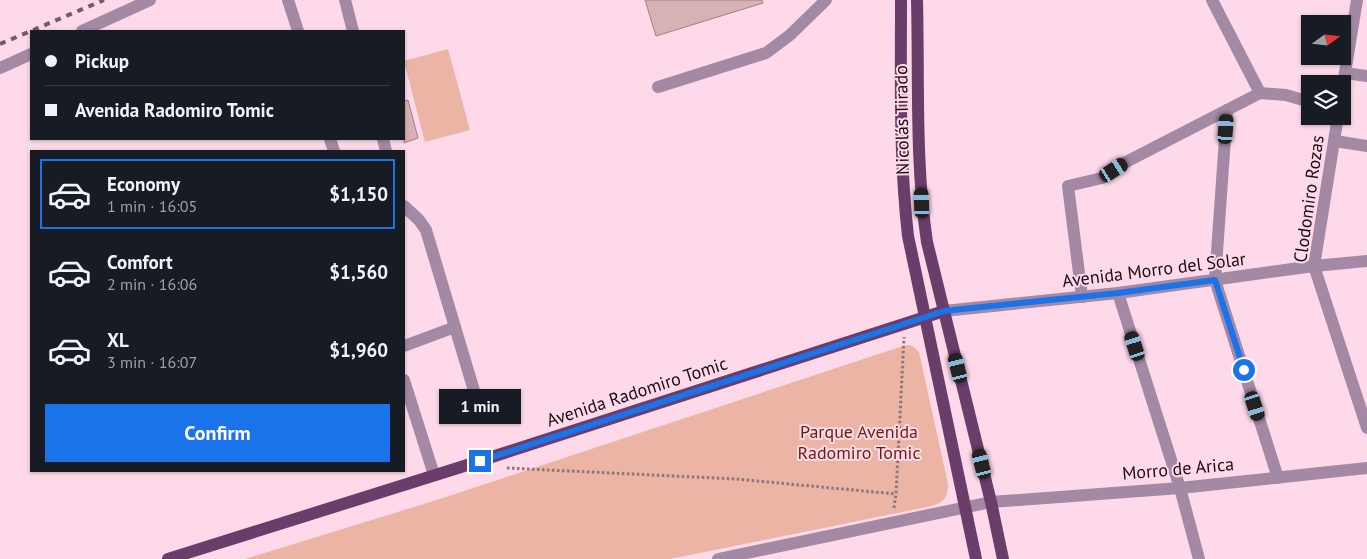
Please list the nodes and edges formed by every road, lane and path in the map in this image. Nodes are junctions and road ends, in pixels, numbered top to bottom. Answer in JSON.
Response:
{"nodes":[{"id":1,"x":150,"y":0,"type":"edge"},
{"id":2,"x":288,"y":0,"type":"edge"},
{"id":3,"x":345,"y":0,"type":"edge"},
{"id":4,"x":826,"y":0,"type":"edge"},
{"id":5,"x":901,"y":0,"type":"edge"},
{"id":6,"x":918,"y":0,"type":"edge"},
{"id":7,"x":1212,"y":0,"type":"edge"},
{"id":8,"x":1360,"y":4,"type":"edge"},
{"id":9,"x":84,"y":30,"type":"edge"},
{"id":10,"x":298,"y":30,"type":"edge"},
{"id":11,"x":353,"y":30,"type":"edge"},
{"id":12,"x":30,"y":54,"type":"edge"},
{"id":13,"x":0,"y":68,"type":"edge"},
{"id":14,"x":1345,"y":73,"type":"joint"},
{"id":15,"x":1367,"y":76,"type":"edge"},
{"id":16,"x":658,"y":86,"type":"dead end"},
{"id":17,"x":1260,"y":94,"type":"junction"},
{"id":18,"x":1301,"y":99,"type":"edge"},
{"id":19,"x":1227,"y":110,"type":"junction"},
{"id":20,"x":1337,"y":125,"type":"edge"},
{"id":21,"x":1334,"y":141,"type":"junction"},
{"id":22,"x":1367,"y":146,"type":"edge"},
{"id":23,"x":405,"y":207,"type":"edge"},
{"id":24,"x":1367,"y":261,"type":"edge"},
{"id":25,"x":1314,"y":266,"type":"junction"},
{"id":26,"x":1215,"y":280,"type":"junction"},
{"id":27,"x":1118,"y":293,"type":"junction"},
{"id":28,"x":1082,"y":297,"type":"junction"},
{"id":29,"x":944,"y":311,"type":"junction"},
{"id":30,"x":924,"y":318,"type":"junction"},
{"id":31,"x":905,"y":324,"type":"junction"},
{"id":32,"x":455,"y":327,"type":"junction"},
{"id":33,"x":405,"y":346,"type":"edge"},
{"id":34,"x":405,"y":383,"type":"edge"},
{"id":35,"x":478,"y":404,"type":"dead end"},
{"id":36,"x":1367,"y":428,"type":"edge"},
{"id":37,"x":500,"y":468,"type":"dead end"},
{"id":38,"x":1367,"y":468,"type":"edge"},
{"id":39,"x":434,"y":475,"type":"junction"},
{"id":40,"x":1278,"y":478,"type":"junction"},
{"id":41,"x":1180,"y":488,"type":"junction"},
{"id":42,"x":896,"y":494,"type":"junction"},
{"id":43,"x":991,"y":502,"type":"junction"},
{"id":44,"x":966,"y":507,"type":"junction"},
{"id":45,"x":891,"y":523,"type":"junction"},
{"id":46,"x":168,"y":559,"type":"edge"},
{"id":47,"x":718,"y":559,"type":"edge"},
{"id":48,"x":976,"y":559,"type":"edge"},
{"id":49,"x":1003,"y":559,"type":"edge"},
{"id":50,"x":1199,"y":559,"type":"edge"}],
"edges":[{"from":1,"to":9,"type":"street"},
{"from":2,"to":10,"type":"street"},
{"from":3,"to":11,"type":"street"},
{"from":4,"to":16,"type":"street"},
{"from":5,"to":30,"type":"main road","name":"Nicolás Tirado"},
{"from":6,"to":29,"type":"main road","name":"Nicolás Tirado"},
{"from":7,"to":17,"type":"street"},
{"from":8,"to":14,"type":"street"},
{"from":12,"to":13,"type":"street"},
{"from":14,"to":15,"type":"street"},
{"from":17,"to":18,"type":"street"},
{"from":17,"to":19,"type":"street"},
{"from":19,"to":26,"type":"street"},
{"from":19,"to":28,"type":"street"},
{"from":20,"to":21,"type":"street","name":"Clodomiro Rozas"},
{"from":21,"to":22,"type":"street"},
{"from":21,"to":25,"type":"street","name":"Clodomiro Rozas"},
{"from":23,"to":32,"type":"street"},
{"from":24,"to":25,"type":"street","name":"Avenida Morro del Solar"},
{"from":25,"to":26,"type":"street","name":"Avenida Morro del Solar"},
{"from":25,"to":36,"type":"street","name":"Clodomiro Rozas"},
{"from":26,"to":27,"type":"street","name":"Avenida Morro del Solar"},
{"from":26,"to":40,"type":"street"},
{"from":27,"to":28,"type":"street","name":"Avenida Morro del Solar"},
{"from":27,"to":41,"type":"street"},
{"from":28,"to":29,"type":"street","name":"Avenida Morro del Solar"},
{"from":29,"to":30,"type":"main road","name":"Avenida Radomiro Tomic"},
{"from":29,"to":43,"type":"main road","name":"Nicolás Tirado"},
{"from":30,"to":31,"type":"main road","name":"Avenida Radomiro Tomic"},
{"from":30,"to":44,"type":"main road","name":"Nicolás Tirado"},
{"from":31,"to":39,"type":"main road","name":"Avenida Radomiro Tomic"},
{"from":31,"to":42,"type":"path"},
{"from":32,"to":33,"type":"street"},
{"from":32,"to":35,"type":"street"},
{"from":34,"to":39,"type":"street"},
{"from":37,"to":42,"type":"path"},
{"from":38,"to":40,"type":"street","name":"Morro de Arica"},
{"from":39,"to":46,"type":"main road","name":"Avenida Radomiro Tomic"},
{"from":40,"to":41,"type":"street","name":"Morro de Arica"},
{"from":41,"to":43,"type":"street","name":"Morro de Arica"},
{"from":41,"to":50,"type":"street"},
{"from":42,"to":45,"type":"path"},
{"from":43,"to":44,"type":"street"},
{"from":43,"to":49,"type":"main road","name":"Nicolás Tirado"},
{"from":44,"to":45,"type":"street"},
{"from":44,"to":48,"type":"main road","name":"Nicolás Tirado"},
{"from":45,"to":47,"type":"street"}]}
